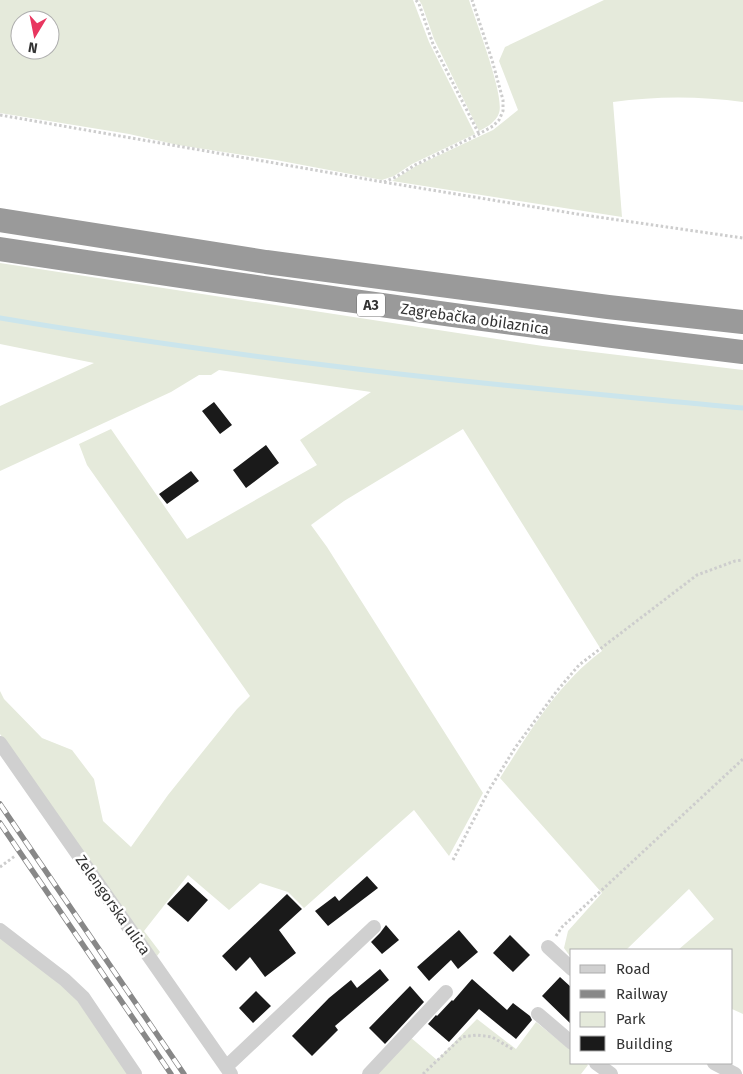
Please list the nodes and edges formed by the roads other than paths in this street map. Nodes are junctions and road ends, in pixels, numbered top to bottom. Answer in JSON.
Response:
{"nodes":[{"id":1,"x":0,"y":220,"type":"edge"},
{"id":2,"x":0,"y":249,"type":"edge"},
{"id":3,"x":743,"y":322,"type":"edge"},
{"id":4,"x":743,"y":352,"type":"edge"},
{"id":5,"x":0,"y":744,"type":"edge"},
{"id":6,"x":374,"y":927,"type":"dead end"},
{"id":7,"x":0,"y":930,"type":"edge"},
{"id":8,"x":548,"y":947,"type":"road end"},
{"id":9,"x":570,"y":967,"type":"edge"},
{"id":10,"x":446,"y":992,"type":"dead end"},
{"id":11,"x":538,"y":1014,"type":"dead end"},
{"id":12,"x":570,"y":1041,"type":"edge"},
{"id":13,"x":597,"y":1064,"type":"edge"},
{"id":14,"x":716,"y":1064,"type":"edge"},
{"id":15,"x":228,"y":1070,"type":"edge"},
{"id":16,"x":136,"y":1074,"type":"edge"},
{"id":17,"x":369,"y":1074,"type":"edge"},
{"id":18,"x":611,"y":1074,"type":"edge"},
{"id":19,"x":735,"y":1074,"type":"edge"}],
"edges":[{"from":1,"to":3,"type":"highway","name":"Zagrebačka obilaznica","number":"A3"},
{"from":2,"to":4,"type":"highway","name":"Zagrebačka obilaznica","number":"A3"},
{"from":5,"to":15,"type":"street","name":"Zelengorska ulica"},
{"from":6,"to":15,"type":"street","name":"Zelengorska ulica"},
{"from":7,"to":16,"type":"street"},
{"from":8,"to":9,"type":"street"},
{"from":10,"to":17,"type":"street"},
{"from":11,"to":12,"type":"street"},
{"from":13,"to":18,"type":"street"},
{"from":14,"to":19,"type":"street"}]}
